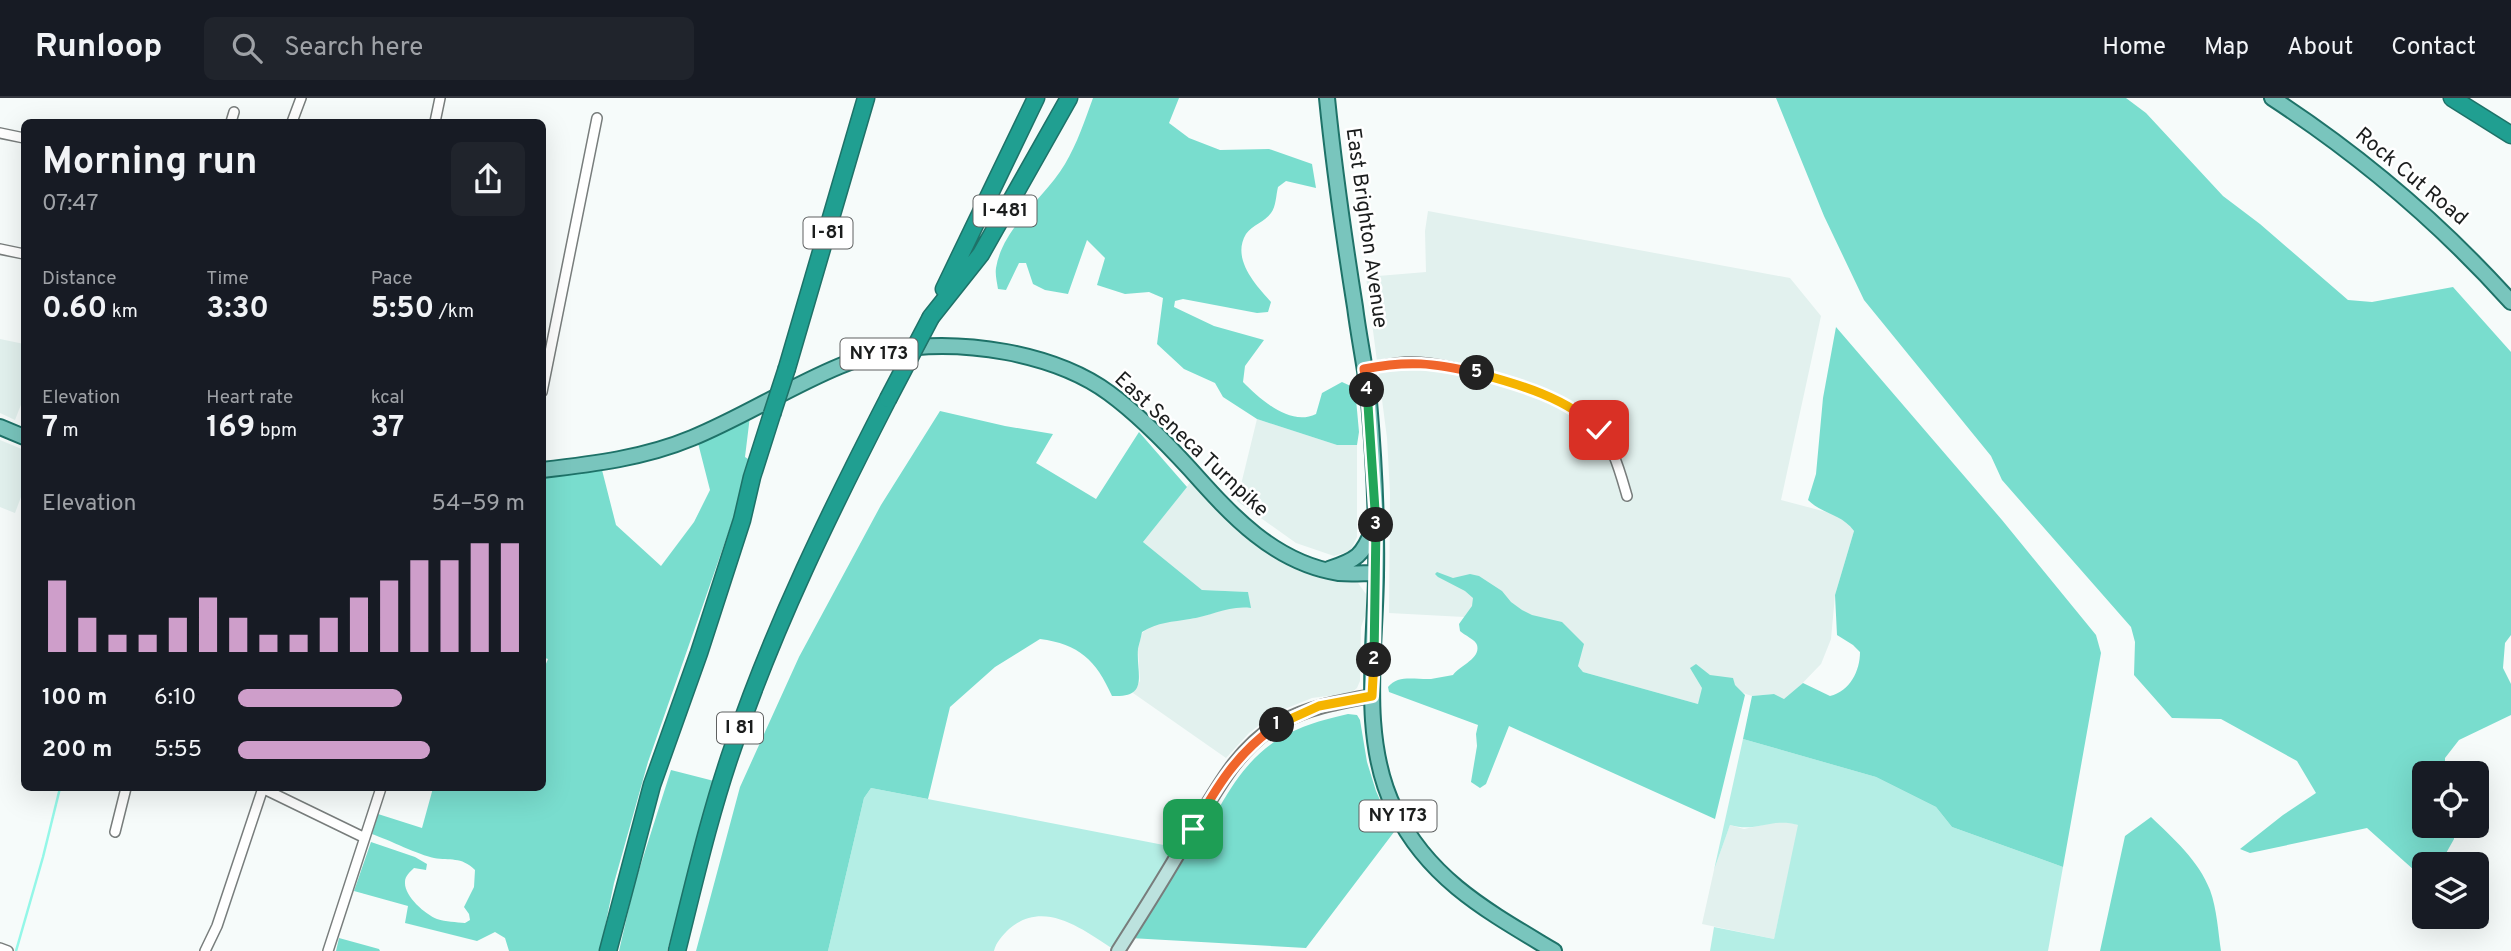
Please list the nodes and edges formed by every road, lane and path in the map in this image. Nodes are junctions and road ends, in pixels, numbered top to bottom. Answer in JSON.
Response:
{"nodes":[{"id":1,"x":301,"y":98,"type":"edge"},
{"id":2,"x":440,"y":98,"type":"edge"},
{"id":3,"x":1035,"y":98,"type":"edge"},
{"id":4,"x":1069,"y":98,"type":"edge"},
{"id":5,"x":1327,"y":98,"type":"edge"},
{"id":6,"x":2272,"y":98,"type":"edge"},
{"id":7,"x":2455,"y":98,"type":"edge"},
{"id":8,"x":865,"y":101,"type":"edge"},
{"id":9,"x":234,"y":112,"type":"dead end"},
{"id":10,"x":597,"y":118,"type":"dead end"},
{"id":11,"x":232,"y":119,"type":"edge"},
{"id":12,"x":293,"y":119,"type":"edge"},
{"id":13,"x":436,"y":119,"type":"edge"},
{"id":14,"x":2511,"y":127,"type":"edge"},
{"id":15,"x":0,"y":133,"type":"edge"},
{"id":16,"x":2511,"y":135,"type":"edge"},
{"id":17,"x":21,"y":137,"type":"edge"},
{"id":18,"x":0,"y":249,"type":"edge"},
{"id":19,"x":21,"y":253,"type":"edge"},
{"id":20,"x":2511,"y":302,"type":"edge"},
{"id":21,"x":931,"y":317,"type":"junction"},
{"id":22,"x":1364,"y":369,"type":"junction"},
{"id":23,"x":546,"y":372,"type":"edge"},
{"id":24,"x":0,"y":427,"type":"edge"},
{"id":25,"x":21,"y":436,"type":"edge"},
{"id":26,"x":546,"y":470,"type":"edge"},
{"id":27,"x":1627,"y":496,"type":"dead end"},
{"id":28,"x":1376,"y":521,"type":"junction"},
{"id":29,"x":1327,"y":569,"type":"junction"},
{"id":30,"x":1376,"y":573,"type":"junction"},
{"id":31,"x":1372,"y":696,"type":"junction"},
{"id":32,"x":125,"y":791,"type":"edge"},
{"id":33,"x":261,"y":791,"type":"edge"},
{"id":34,"x":268,"y":791,"type":"edge"},
{"id":35,"x":380,"y":791,"type":"edge"},
{"id":36,"x":115,"y":832,"type":"dead end"},
{"id":37,"x":363,"y":837,"type":"junction"},
{"id":38,"x":0,"y":948,"type":"edge"},
{"id":39,"x":8,"y":951,"type":"edge"},
{"id":40,"x":205,"y":951,"type":"edge"},
{"id":41,"x":328,"y":951,"type":"edge"},
{"id":42,"x":608,"y":951,"type":"edge"},
{"id":43,"x":677,"y":951,"type":"edge"},
{"id":44,"x":1118,"y":951,"type":"edge"},
{"id":45,"x":1554,"y":951,"type":"edge"}],
"edges":[{"from":1,"to":12,"type":"street"},
{"from":2,"to":13,"type":"street"},
{"from":3,"to":21,"type":"highway","number":"I 81"},
{"from":4,"to":21,"type":"highway","number":"I-481"},
{"from":5,"to":22,"type":"main road","name":"East Brighton Avenue"},
{"from":6,"to":20,"type":"main road","name":"Rock Cut Road"},
{"from":7,"to":14,"type":"highway"},
{"from":7,"to":16,"type":"highway"},
{"from":8,"to":42,"type":"highway","number":"I-81","bridge":true},
{"from":9,"to":11,"type":"street"},
{"from":10,"to":23,"type":"street"},
{"from":15,"to":17,"type":"street"},
{"from":18,"to":19,"type":"street"},
{"from":21,"to":43,"type":"highway","number":"I 81","bridge":true},
{"from":22,"to":27,"type":"street"},
{"from":22,"to":28,"type":"main road","name":"East Brighton Avenue"},
{"from":24,"to":25,"type":"main road"},
{"from":26,"to":29,"type":"main road","name":"East Seneca Turnpike","number":"NY 173"},
{"from":28,"to":29,"type":"main road"},
{"from":28,"to":30,"type":"main road","name":"East Brighton Avenue"},
{"from":29,"to":30,"type":"main road","name":"East Seneca Turnpike","number":"NY 173"},
{"from":30,"to":31,"type":"main road","number":"NY 173"},
{"from":31,"to":44,"type":"street"},
{"from":31,"to":45,"type":"main road","number":"NY 173"},
{"from":32,"to":36,"type":"street"},
{"from":33,"to":40,"type":"street"},
{"from":34,"to":37,"type":"street"},
{"from":35,"to":37,"type":"street"},
{"from":37,"to":41,"type":"street"},
{"from":38,"to":39,"type":"street"}]}
